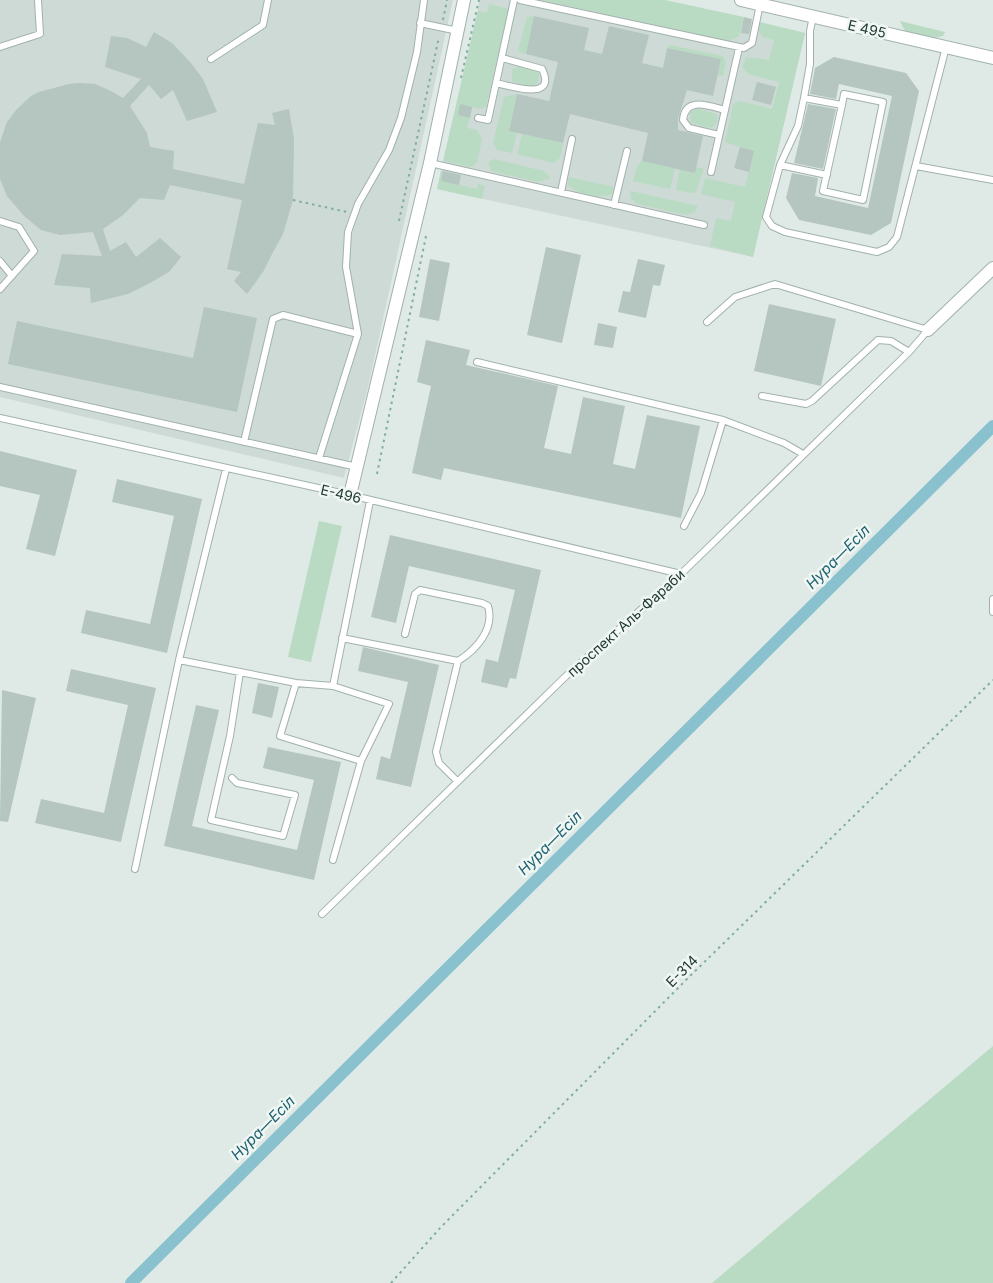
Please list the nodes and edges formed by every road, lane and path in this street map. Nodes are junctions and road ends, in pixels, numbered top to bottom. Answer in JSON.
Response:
{"nodes":[{"id":1,"x":38,"y":0,"type":"edge"},
{"id":2,"x":268,"y":0,"type":"edge"},
{"id":3,"x":424,"y":0,"type":"edge"},
{"id":4,"x":447,"y":0,"type":"edge"},
{"id":5,"x":464,"y":0,"type":"edge"},
{"id":6,"x":479,"y":0,"type":"edge"},
{"id":7,"x":514,"y":0,"type":"edge"},
{"id":8,"x":520,"y":0,"type":"edge"},
{"id":9,"x":741,"y":0,"type":"edge"},
{"id":10,"x":760,"y":4,"type":"junction"},
{"id":11,"x":813,"y":16,"type":"junction"},
{"id":12,"x":420,"y":24,"type":"junction"},
{"id":13,"x":441,"y":28,"type":"junction"},
{"id":14,"x":458,"y":31,"type":"junction"},
{"id":15,"x":0,"y":47,"type":"edge"},
{"id":16,"x":946,"y":47,"type":"junction"},
{"id":17,"x":739,"y":48,"type":"junction"},
{"id":18,"x":502,"y":58,"type":"junction"},
{"id":19,"x":993,"y":58,"type":"edge"},
{"id":20,"x":211,"y":59,"type":"dead end"},
{"id":21,"x":496,"y":83,"type":"junction"},
{"id":22,"x":460,"y":85,"type":"dead end"},
{"id":23,"x":804,"y":98,"type":"junction"},
{"id":24,"x":842,"y":105,"type":"junction"},
{"id":25,"x":725,"y":110,"type":"junction"},
{"id":26,"x":478,"y":118,"type":"dead end"},
{"id":27,"x":719,"y":135,"type":"junction"},
{"id":28,"x":572,"y":139,"type":"dead end"},
{"id":29,"x":627,"y":151,"type":"dead end"},
{"id":30,"x":430,"y":162,"type":"junction"},
{"id":31,"x":780,"y":165,"type":"junction"},
{"id":32,"x":916,"y":166,"type":"junction"},
{"id":33,"x":710,"y":172,"type":"dead end"},
{"id":34,"x":827,"y":175,"type":"junction"},
{"id":35,"x":993,"y":180,"type":"edge"},
{"id":36,"x":561,"y":192,"type":"junction"},
{"id":37,"x":293,"y":200,"type":"dead end"},
{"id":38,"x":614,"y":204,"type":"junction"},
{"id":39,"x":354,"y":213,"type":"junction"},
{"id":40,"x":0,"y":221,"type":"edge"},
{"id":41,"x":399,"y":221,"type":"dead end"},
{"id":42,"x":704,"y":225,"type":"dead end"},
{"id":43,"x":427,"y":229,"type":"dead end"},
{"id":44,"x":0,"y":261,"type":"edge"},
{"id":45,"x":993,"y":268,"type":"edge"},
{"id":46,"x":12,"y":276,"type":"junction"},
{"id":47,"x":0,"y":290,"type":"edge"},
{"id":48,"x":708,"y":322,"type":"dead end"},
{"id":49,"x":928,"y":330,"type":"junction"},
{"id":50,"x":358,"y":334,"type":"junction"},
{"id":51,"x":909,"y":352,"type":"junction"},
{"id":52,"x":477,"y":362,"type":"dead end"},
{"id":53,"x":0,"y":387,"type":"edge"},
{"id":54,"x":762,"y":396,"type":"dead end"},
{"id":55,"x":0,"y":418,"type":"edge"},
{"id":56,"x":723,"y":420,"type":"junction"},
{"id":57,"x":244,"y":442,"type":"junction"},
{"id":58,"x":803,"y":454,"type":"junction"},
{"id":59,"x":319,"y":458,"type":"junction"},
{"id":60,"x":358,"y":467,"type":"junction"},
{"id":61,"x":226,"y":469,"type":"junction"},
{"id":62,"x":377,"y":474,"type":"dead end"},
{"id":63,"x":350,"y":495,"type":"junction"},
{"id":64,"x":370,"y":501,"type":"junction"},
{"id":65,"x":684,"y":526,"type":"dead end"},
{"id":66,"x":681,"y":574,"type":"junction"},
{"id":67,"x":993,"y":599,"type":"edge"},
{"id":68,"x":993,"y":612,"type":"edge"},
{"id":69,"x":405,"y":634,"type":"dead end"},
{"id":70,"x":342,"y":638,"type":"junction"},
{"id":71,"x":179,"y":660,"type":"junction"},
{"id":72,"x":458,"y":661,"type":"junction"},
{"id":73,"x":240,"y":672,"type":"junction"},
{"id":74,"x":993,"y":680,"type":"edge"},
{"id":75,"x":296,"y":683,"type":"junction"},
{"id":76,"x":333,"y":686,"type":"junction"},
{"id":77,"x":361,"y":761,"type":"junction"},
{"id":78,"x":232,"y":778,"type":"dead end"},
{"id":79,"x":457,"y":781,"type":"junction"},
{"id":80,"x":333,"y":860,"type":"dead end"},
{"id":81,"x":135,"y":869,"type":"dead end"},
{"id":82,"x":322,"y":914,"type":"dead end"},
{"id":83,"x":391,"y":1283,"type":"edge"}],
"edges":[{"from":1,"to":15,"type":"lane"},
{"from":2,"to":20,"type":"lane"},
{"from":3,"to":12,"type":"lane"},
{"from":4,"to":13,"type":"path"},
{"from":5,"to":14,"type":"street"},
{"from":6,"to":22,"type":"path"},
{"from":7,"to":18,"type":"lane"},
{"from":8,"to":17,"type":"lane"},
{"from":9,"to":10,"type":"street","name":"E 495"},
{"from":10,"to":11,"type":"street","name":"E 495"},
{"from":10,"to":17,"type":"lane"},
{"from":11,"to":16,"type":"street","name":"E 495"},
{"from":11,"to":23,"type":"lane"},
{"from":12,"to":13,"type":"lane"},
{"from":12,"to":39,"type":"lane"},
{"from":13,"to":14,"type":"lane"},
{"from":13,"to":41,"type":"path"},
{"from":14,"to":30,"type":"street"},
{"from":16,"to":19,"type":"street","name":"E 495"},
{"from":16,"to":32,"type":"lane"},
{"from":17,"to":25,"type":"lane"},
{"from":18,"to":21,"type":"lane"},
{"from":18,"to":21,"type":"lane"},
{"from":21,"to":26,"type":"lane"},
{"from":23,"to":24,"type":"lane"},
{"from":23,"to":31,"type":"lane"},
{"from":24,"to":34,"type":"lane"},
{"from":24,"to":34,"type":"lane"},
{"from":25,"to":27,"type":"lane"},
{"from":25,"to":27,"type":"lane"},
{"from":27,"to":33,"type":"lane"},
{"from":28,"to":36,"type":"lane"},
{"from":29,"to":38,"type":"lane"},
{"from":30,"to":36,"type":"lane"},
{"from":30,"to":60,"type":"street"},
{"from":31,"to":32,"type":"lane"},
{"from":31,"to":34,"type":"lane"},
{"from":32,"to":35,"type":"lane"},
{"from":36,"to":38,"type":"lane"},
{"from":37,"to":39,"type":"path"},
{"from":38,"to":42,"type":"lane"},
{"from":39,"to":50,"type":"lane"},
{"from":40,"to":46,"type":"lane"},
{"from":43,"to":62,"type":"path"},
{"from":44,"to":46,"type":"lane"},
{"from":45,"to":49,"type":"street"},
{"from":46,"to":47,"type":"lane"},
{"from":48,"to":49,"type":"lane"},
{"from":49,"to":51,"type":"lane","name":"проспект Аль-Фараби"},
{"from":50,"to":57,"type":"lane"},
{"from":50,"to":59,"type":"lane"},
{"from":51,"to":54,"type":"lane"},
{"from":51,"to":58,"type":"lane","name":"проспект Аль-Фараби"},
{"from":52,"to":56,"type":"lane"},
{"from":53,"to":57,"type":"lane"},
{"from":55,"to":61,"type":"lane","name":"E-496"},
{"from":56,"to":58,"type":"lane"},
{"from":56,"to":65,"type":"lane"},
{"from":57,"to":59,"type":"lane"},
{"from":58,"to":66,"type":"lane","name":"проспект Аль-Фараби"},
{"from":59,"to":60,"type":"lane"},
{"from":60,"to":63,"type":"street"},
{"from":61,"to":63,"type":"lane","name":"E-496"},
{"from":61,"to":71,"type":"lane"},
{"from":63,"to":64,"type":"lane","name":"E-496"},
{"from":64,"to":66,"type":"lane","name":"E-496"},
{"from":64,"to":70,"type":"lane"},
{"from":66,"to":79,"type":"lane","name":"проспект Аль-Фараби"},
{"from":67,"to":68,"type":"lane"},
{"from":69,"to":72,"type":"lane"},
{"from":70,"to":72,"type":"lane"},
{"from":70,"to":76,"type":"lane"},
{"from":71,"to":73,"type":"lane"},
{"from":71,"to":81,"type":"lane"},
{"from":72,"to":79,"type":"lane"},
{"from":73,"to":75,"type":"lane"},
{"from":73,"to":78,"type":"lane"},
{"from":74,"to":83,"type":"path","name":"E-314"},
{"from":75,"to":76,"type":"lane"},
{"from":75,"to":77,"type":"lane"},
{"from":76,"to":77,"type":"lane"},
{"from":77,"to":80,"type":"lane"},
{"from":79,"to":82,"type":"lane","name":"проспект Аль-Фараби"}]}
